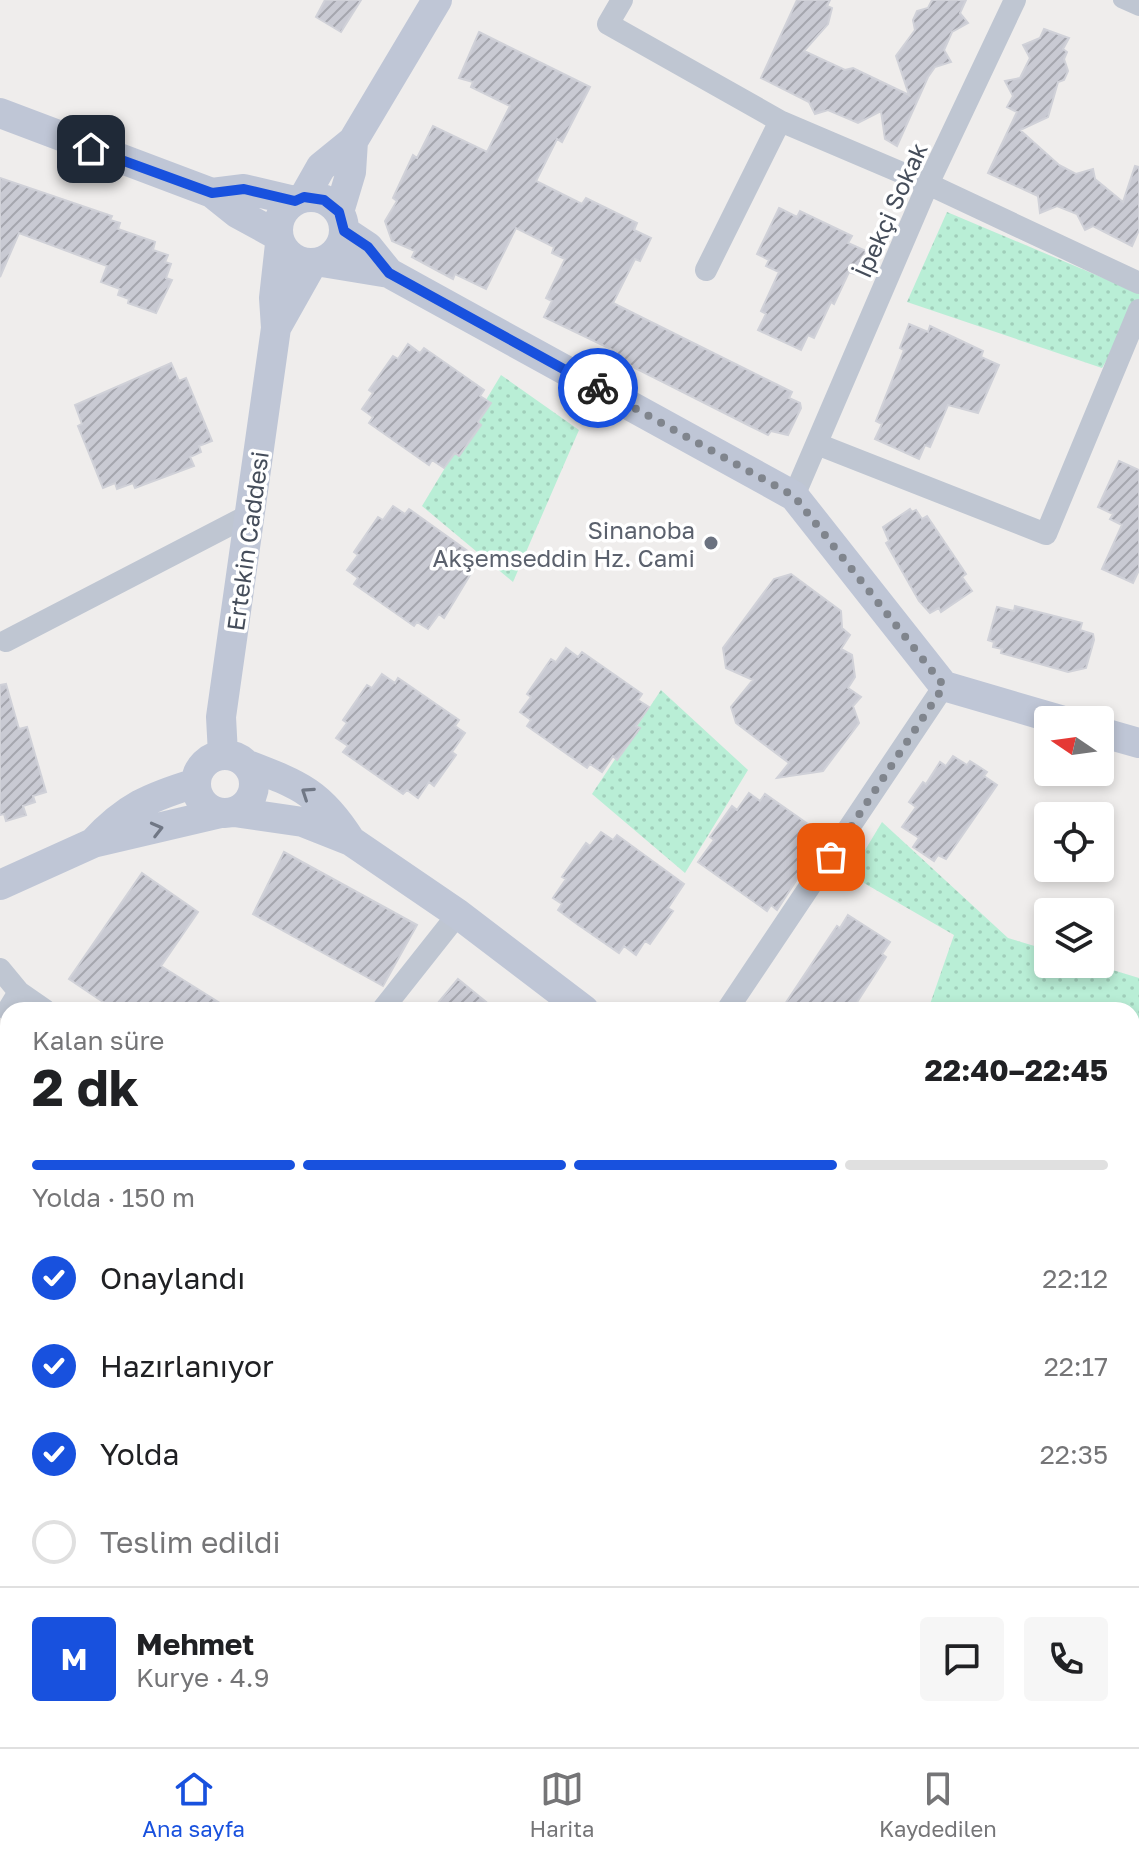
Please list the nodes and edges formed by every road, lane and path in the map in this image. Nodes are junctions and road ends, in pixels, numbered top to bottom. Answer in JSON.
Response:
{"nodes":[{"id":1,"x":437,"y":0,"type":"edge"},
{"id":2,"x":622,"y":0,"type":"edge"},
{"id":3,"x":1015,"y":0,"type":"edge"},
{"id":4,"x":1121,"y":0,"type":"edge"},
{"id":5,"x":1139,"y":8,"type":"edge"},
{"id":6,"x":0,"y":113,"type":"edge"},
{"id":7,"x":780,"y":121,"type":"junction"},
{"id":8,"x":353,"y":141,"type":"junction"},
{"id":9,"x":928,"y":184,"type":"junction"},
{"id":10,"x":212,"y":193,"type":"junction"},
{"id":11,"x":300,"y":199,"type":"junction"},
{"id":12,"x":341,"y":222,"type":"junction"},
{"id":13,"x":279,"y":239,"type":"junction"},
{"id":14,"x":317,"y":263,"type":"junction"},
{"id":15,"x":706,"y":270,"type":"dead end"},
{"id":16,"x":389,"y":273,"type":"junction"},
{"id":17,"x":1139,"y":283,"type":"edge"},
{"id":18,"x":1139,"y":310,"type":"edge"},
{"id":19,"x":276,"y":328,"type":"junction"},
{"id":20,"x":817,"y":444,"type":"junction"},
{"id":21,"x":794,"y":496,"type":"junction"},
{"id":22,"x":251,"y":514,"type":"junction"},
{"id":23,"x":6,"y":641,"type":"dead end"},
{"id":24,"x":944,"y":686,"type":"junction"},
{"id":25,"x":1034,"y":712,"type":"edge"},
{"id":26,"x":1114,"y":736,"type":"edge"},
{"id":27,"x":1139,"y":743,"type":"edge"},
{"id":28,"x":235,"y":760,"type":"junction"},
{"id":29,"x":196,"y":783,"type":"junction"},
{"id":30,"x":228,"y":813,"type":"junction"},
{"id":31,"x":351,"y":841,"type":"junction"},
{"id":32,"x":93,"y":843,"type":"junction"},
{"id":33,"x":0,"y":885,"type":"edge"},
{"id":34,"x":458,"y":914,"type":"junction"},
{"id":35,"x":0,"y":969,"type":"edge"},
{"id":36,"x":11,"y":1002,"type":"edge"},
{"id":37,"x":388,"y":1002,"type":"edge"},
{"id":38,"x":574,"y":1002,"type":"edge"},
{"id":39,"x":732,"y":1002,"type":"edge"}],
"edges":[{"from":1,"to":8,"type":"main road"},
{"from":2,"to":7,"type":"street"},
{"from":3,"to":9,"type":"street","name":"İpekçi Sokak"},
{"from":4,"to":5,"type":"street"},
{"from":6,"to":10,"type":"main road"},
{"from":7,"to":9,"type":"street"},
{"from":7,"to":15,"type":"street"},
{"from":8,"to":11,"type":"main road"},
{"from":8,"to":12,"type":"main road"},
{"from":9,"to":17,"type":"street"},
{"from":9,"to":20,"type":"street","name":"İpekçi Sokak"},
{"from":10,"to":11,"type":"main road"},
{"from":10,"to":13,"type":"main road"},
{"from":11,"to":12,"type":"main road"},
{"from":11,"to":13,"type":"main road"},
{"from":12,"to":14,"type":"main road"},
{"from":12,"to":16,"type":"main road"},
{"from":13,"to":14,"type":"main road"},
{"from":13,"to":19,"type":"main road","name":"Ertekin Caddesi"},
{"from":14,"to":16,"type":"main road"},
{"from":14,"to":19,"type":"main road","name":"Ertekin Caddesi"},
{"from":16,"to":21,"type":"main road"},
{"from":18,"to":20,"type":"street"},
{"from":19,"to":22,"type":"main road","name":"Ertekin Caddesi"},
{"from":20,"to":21,"type":"street","name":"İpekçi Sokak"},
{"from":21,"to":24,"type":"main road"},
{"from":22,"to":23,"type":"street"},
{"from":22,"to":28,"type":"main road","name":"Ertekin Caddesi"},
{"from":24,"to":25,"type":"main road"},
{"from":24,"to":39,"type":"street"},
{"from":26,"to":27,"type":"main road"},
{"from":28,"to":29,"type":"main road"},
{"from":28,"to":30,"type":"main road"},
{"from":31,"to":28,"type":"main road","one_way":true},
{"from":29,"to":30,"type":"main road"},
{"from":29,"to":32,"type":"main road"},
{"from":30,"to":31,"type":"main road"},
{"from":32,"to":30,"type":"main road","one_way":true},
{"from":31,"to":34,"type":"main road"},
{"from":32,"to":33,"type":"main road"},
{"from":34,"to":37,"type":"street"},
{"from":34,"to":38,"type":"main road"},
{"from":35,"to":36,"type":"street"}]}
